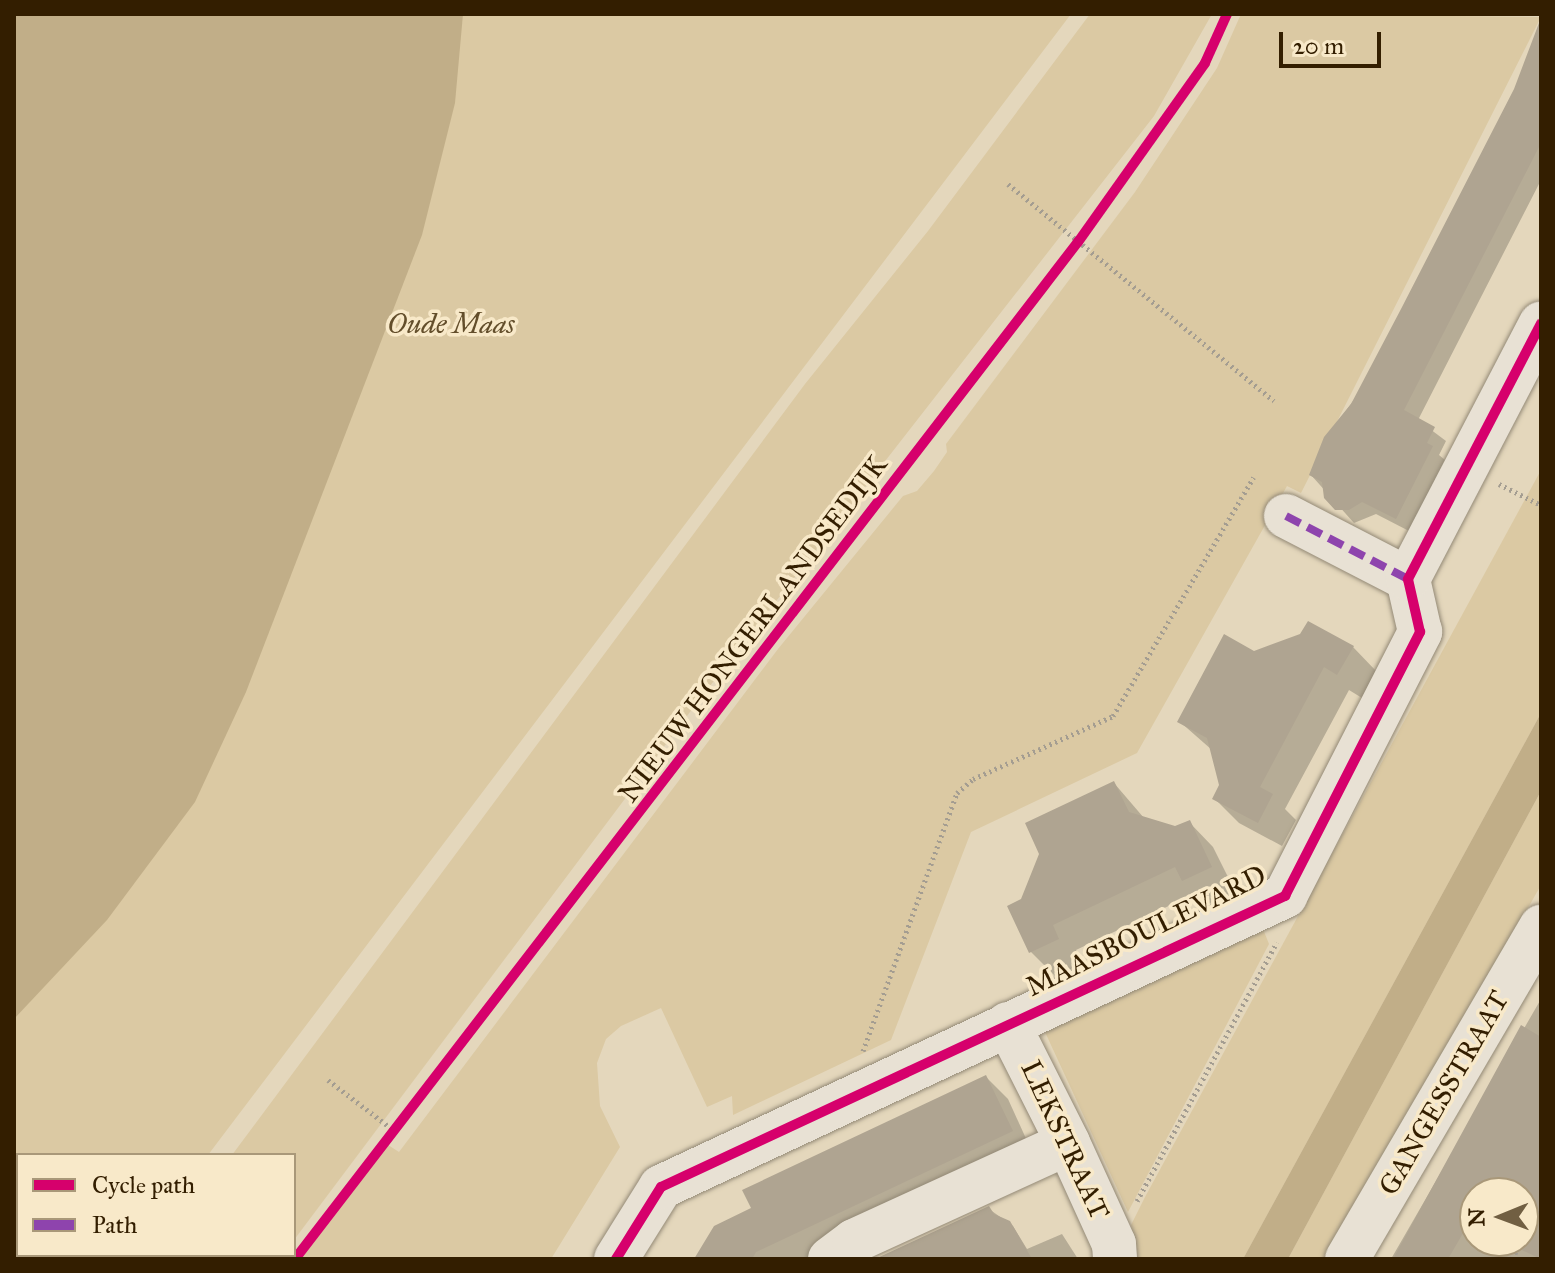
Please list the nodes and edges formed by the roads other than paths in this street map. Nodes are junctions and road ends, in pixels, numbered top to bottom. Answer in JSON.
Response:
{"nodes":[{"id":1,"x":1541,"y":324,"type":"edge"},
{"id":2,"x":1286,"y":516,"type":"dead end"},
{"id":3,"x":1408,"y":579,"type":"junction"},
{"id":4,"x":1541,"y":927,"type":"edge"},
{"id":5,"x":1008,"y":1024,"type":"junction"},
{"id":6,"x":1068,"y":1143,"type":"junction"},
{"id":7,"x":1115,"y":1252,"type":"edge"},
{"id":8,"x":616,"y":1259,"type":"edge"},
{"id":9,"x":830,"y":1259,"type":"edge"},
{"id":10,"x":1347,"y":1259,"type":"edge"}],
"edges":[{"from":1,"to":3,"type":"street"},
{"from":2,"to":3,"type":"street"},
{"from":3,"to":5,"type":"street","name":"MAASBOULEVARD"},
{"from":4,"to":10,"type":"street","name":"GANGESSTRAAT"},
{"from":5,"to":6,"type":"street","name":"LEKSTRAAT"},
{"from":5,"to":8,"type":"street","name":"MAASBOULEVARD"},
{"from":6,"to":7,"type":"street","name":"LEKSTRAAT"},
{"from":6,"to":9,"type":"street"}]}
